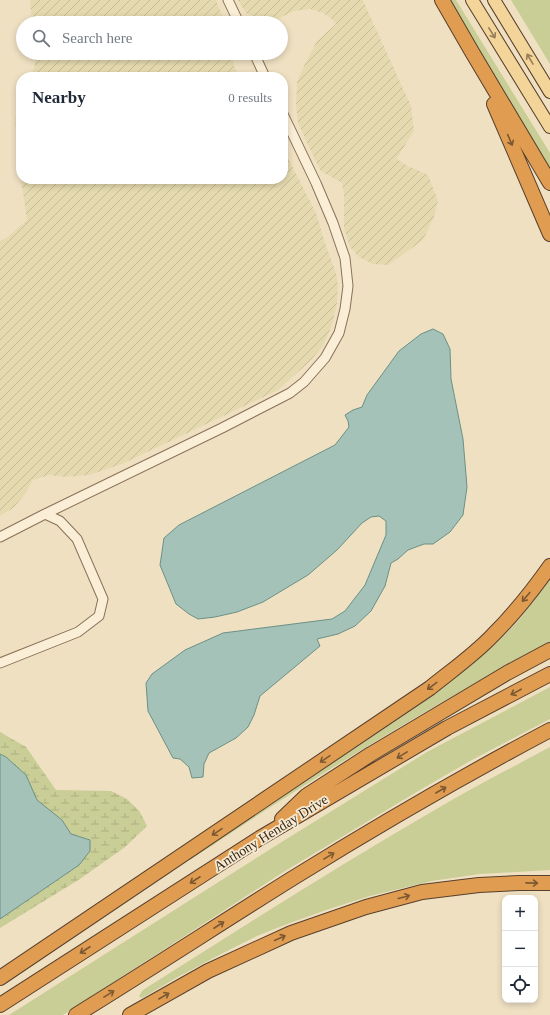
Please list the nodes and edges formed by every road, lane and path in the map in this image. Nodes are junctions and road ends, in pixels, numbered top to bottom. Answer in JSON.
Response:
{"nodes":[{"id":1,"x":228,"y":0,"type":"edge"},
{"id":2,"x":442,"y":0,"type":"edge"},
{"id":3,"x":472,"y":0,"type":"edge"},
{"id":4,"x":494,"y":0,"type":"edge"},
{"id":5,"x":236,"y":16,"type":"edge"},
{"id":6,"x":472,"y":52,"type":"junction"},
{"id":7,"x":257,"y":60,"type":"edge"},
{"id":8,"x":263,"y":72,"type":"edge"},
{"id":9,"x":550,"y":92,"type":"edge"},
{"id":10,"x":288,"y":125,"type":"edge"},
{"id":11,"x":550,"y":128,"type":"edge"},
{"id":12,"x":550,"y":183,"type":"edge"},
{"id":13,"x":550,"y":234,"type":"edge"},
{"id":14,"x":44,"y":514,"type":"junction"},
{"id":15,"x":0,"y":537,"type":"edge"},
{"id":16,"x":550,"y":566,"type":"edge"},
{"id":17,"x":550,"y":650,"type":"edge"},
{"id":18,"x":0,"y":663,"type":"edge"},
{"id":19,"x":550,"y":674,"type":"edge"},
{"id":20,"x":550,"y":730,"type":"edge"},
{"id":21,"x":260,"y":838,"type":"junction"},
{"id":22,"x":550,"y":883,"type":"edge"},
{"id":23,"x":0,"y":978,"type":"edge"},
{"id":24,"x":0,"y":1005,"type":"edge"},
{"id":25,"x":76,"y":1015,"type":"edge"},
{"id":26,"x":130,"y":1015,"type":"edge"}],
"edges":[{"from":1,"to":5,"type":"lane"},
{"from":2,"to":6,"type":"highway"},
{"from":3,"to":11,"type":"main road","one_way":true},
{"from":9,"to":4,"type":"main road","one_way":true},
{"from":6,"to":12,"type":"highway"},
{"from":6,"to":13,"type":"highway","one_way":true},
{"from":7,"to":8,"type":"lane"},
{"from":10,"to":14,"type":"lane"},
{"from":14,"to":15,"type":"lane"},
{"from":14,"to":18,"type":"lane"},
{"from":16,"to":23,"type":"highway","one_way":true},
{"from":17,"to":21,"type":"highway"},
{"from":19,"to":21,"type":"highway","name":"Anthony Henday Drive","one_way":true},
{"from":25,"to":20,"type":"highway","one_way":true},
{"from":21,"to":24,"type":"highway","name":"Anthony Henday Drive","one_way":true},
{"from":26,"to":22,"type":"highway","one_way":true}]}
